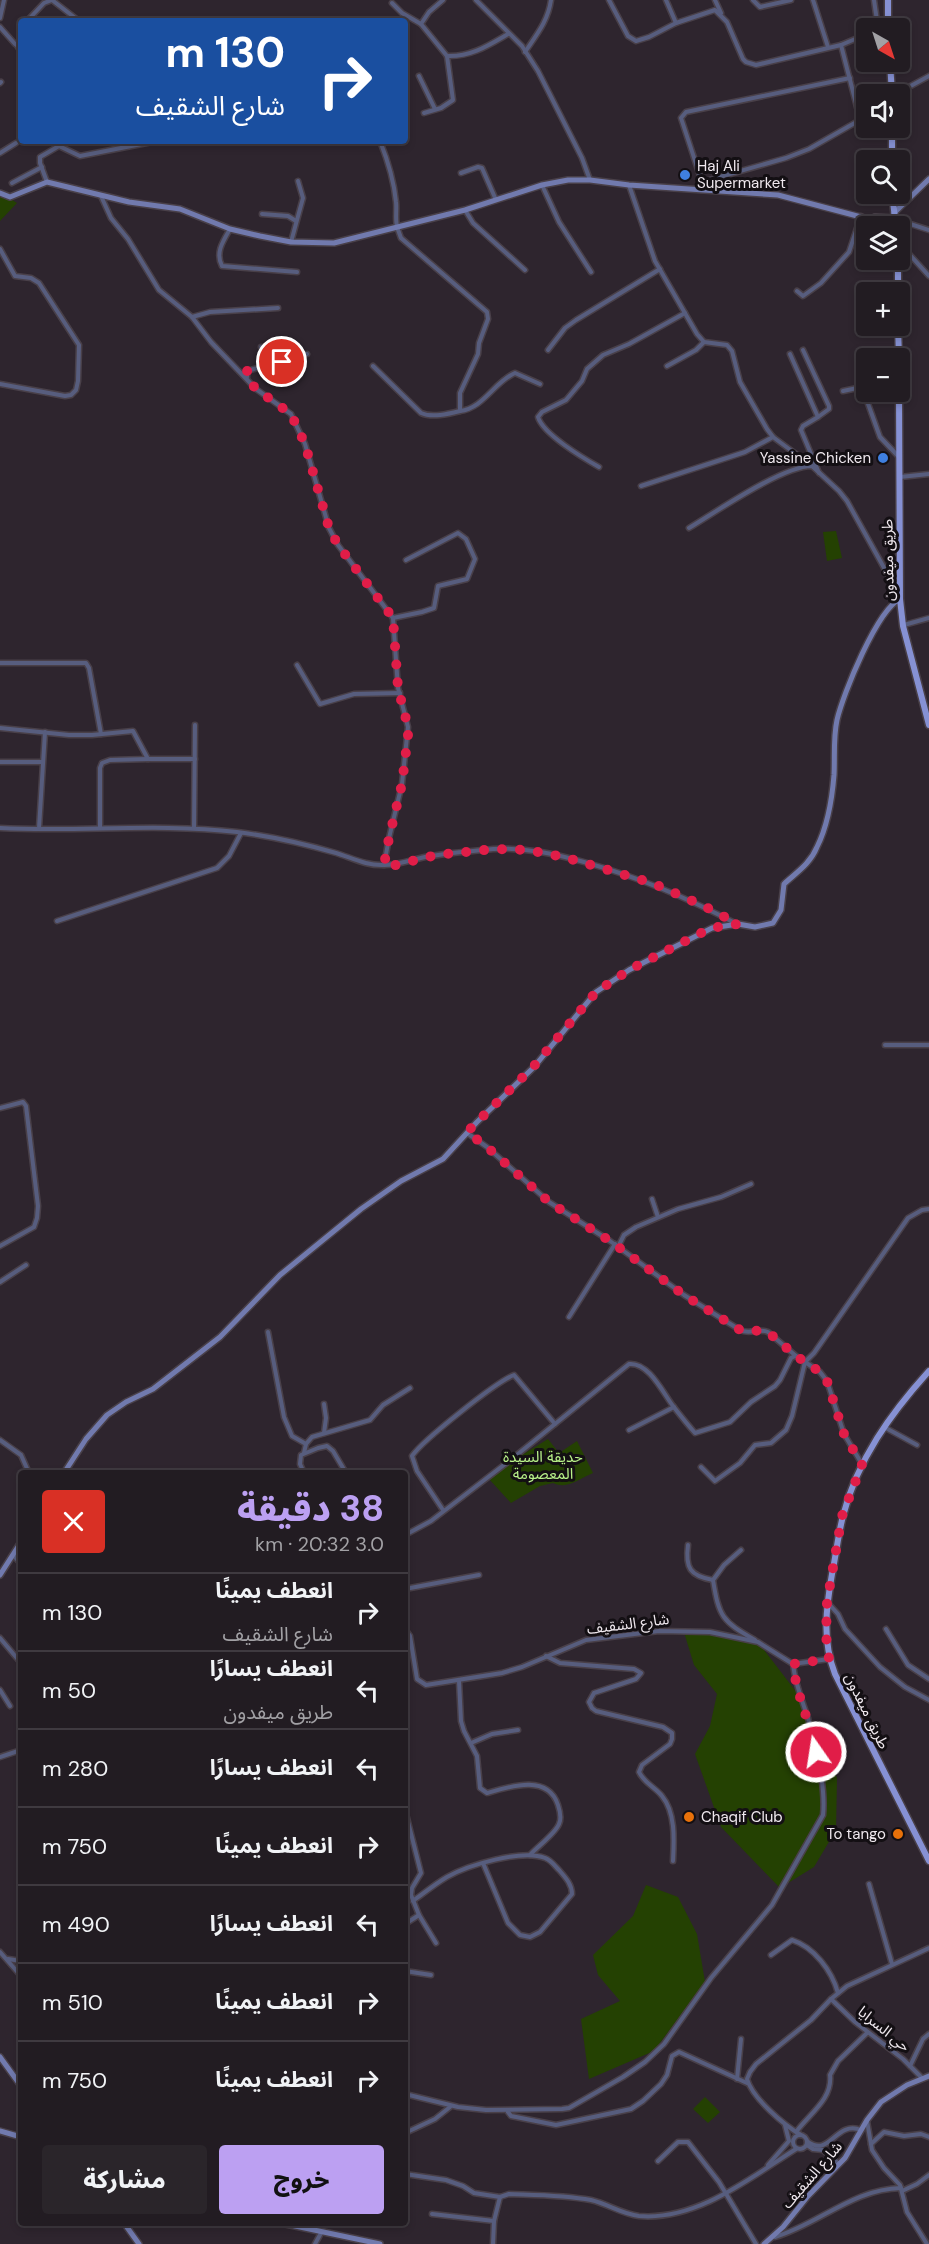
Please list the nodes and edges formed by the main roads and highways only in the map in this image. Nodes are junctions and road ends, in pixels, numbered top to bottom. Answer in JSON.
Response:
{"nodes":[{"id":1,"x":888,"y":0,"type":"edge"},
{"id":2,"x":888,"y":18,"type":"edge"},
{"id":3,"x":899,"y":402,"type":"edge"},
{"id":4,"x":928,"y":717,"type":"edge"},
{"id":5,"x":929,"y":725,"type":"edge"},
{"id":6,"x":929,"y":1371,"type":"edge"},
{"id":7,"x":929,"y":1861,"type":"edge"}],
"edges":[{"from":1,"to":2,"type":"main road"},
{"from":3,"to":4,"type":"main road","name":"طريق ميفدون"},
{"from":4,"to":5,"type":"main road","name":"طريق ميفدون"},
{"from":6,"to":7,"type":"main road","name":"طريق ميفدون"}]}
